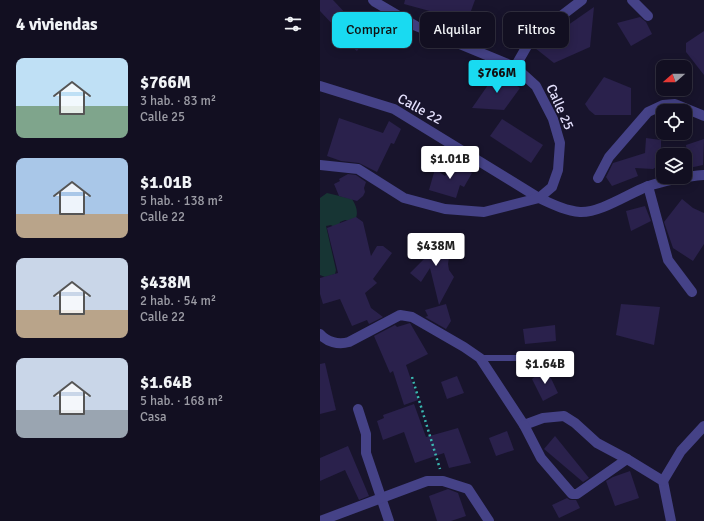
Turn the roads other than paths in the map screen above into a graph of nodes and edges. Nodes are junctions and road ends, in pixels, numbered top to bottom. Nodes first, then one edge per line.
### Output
1 (373, 0) edge
2 (582, 0) edge
3 (632, 0) edge
4 (648, 16) dead end
5 (515, 67) junction
6 (320, 86) edge
7 (704, 116) edge
8 (320, 165) edge
9 (704, 175) edge
10 (598, 178) dead end
11 (648, 186) junction
12 (539, 198) junction
13 (692, 292) dead end
14 (320, 334) edge
15 (480, 358) junction
16 (517, 358) dead end
17 (358, 409) dead end
18 (524, 425) junction
19 (704, 426) edge
20 (627, 459) junction
21 (663, 481) junction
22 (381, 498) junction
23 (320, 521) edge
24 (390, 521) edge
25 (489, 521) edge
26 (671, 521) edge

1 - 5 street, Calle 25
2 - 5 street
3 - 4 street
5 - 12 street, Calle 25
6 - 12 street, Calle 22
7 - 10 street
8 - 12 street
9 - 11 street, Calle 22
11 - 12 street, Calle 22
11 - 13 street
14 - 15 street
15 - 16 lane
15 - 18 street
17 - 22 street
18 - 20 street
18 - 20 street
19 - 21 street
20 - 21 street
21 - 26 street
22 - 23 street
22 - 24 street
22 - 25 street

